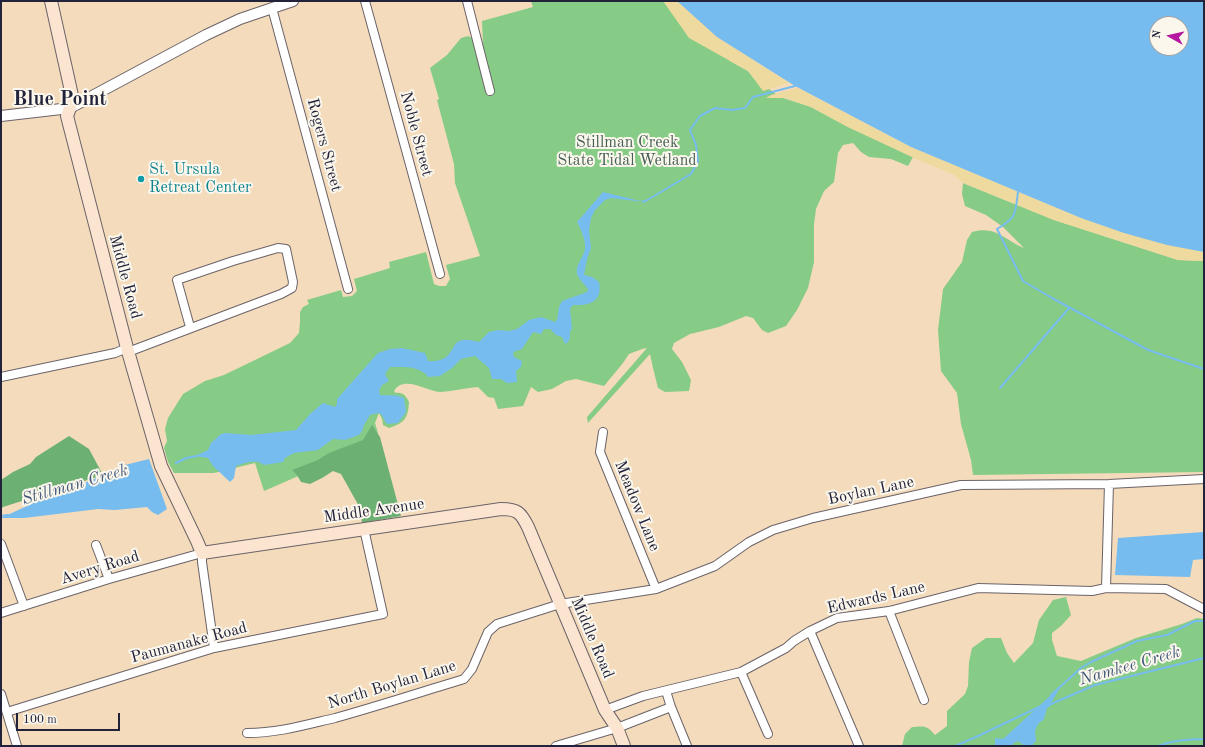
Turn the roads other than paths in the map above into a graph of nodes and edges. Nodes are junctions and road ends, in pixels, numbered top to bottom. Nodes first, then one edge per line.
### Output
1 (51, 1) edge
2 (293, 1) edge
3 (365, 1) edge
4 (467, 1) edge
5 (272, 8) junction
6 (490, 91) dead end
7 (70, 108) junction
8 (1, 116) edge
9 (440, 274) dead end
10 (348, 289) dead end
11 (190, 327) junction
12 (128, 350) junction
13 (1, 377) edge
14 (604, 432) dead end
15 (1204, 479) edge
16 (1109, 484) junction
17 (364, 529) junction
18 (534, 541) joint
19 (1, 544) edge
20 (96, 546) dead end
21 (202, 553) junction
22 (109, 579) junction
23 (1106, 588) junction
24 (656, 589) junction
25 (560, 604) junction
26 (24, 606) junction
27 (1204, 609) edge
28 (889, 611) junction
29 (4, 613) edge
30 (810, 631) junction
31 (214, 648) junction
32 (741, 672) junction
33 (666, 691) junction
34 (1, 694) edge
35 (924, 700) dead end
36 (671, 707) junction
37 (605, 710) junction
38 (6, 712) junction
39 (617, 728) junction
40 (247, 732) dead end
41 (768, 734) dead end
42 (17, 746) edge
43 (556, 746) edge
44 (624, 746) edge
45 (687, 746) edge
46 (859, 746) edge

1 - 7 main road, Middle Road
2 - 5 street
3 - 9 street, Noble Street
4 - 6 street
5 - 7 street
5 - 10 street, Rogers Street
7 - 8 street
7 - 12 main road, Middle Road
11 - 11 street
11 - 12 street
12 - 13 street
12 - 21 main road, Middle Road
14 - 24 street, Meadow Lane
15 - 16 street, Boylan Lane
16 - 23 street
16 - 24 street, Boylan Lane
17 - 18 main road, Middle Avenue
17 - 21 main road, Middle Avenue
17 - 31 street, Paumanake Road
18 - 25 main road, Middle Road
19 - 26 street
20 - 22 street
21 - 22 street, Avery Road
21 - 31 street
22 - 26 street, Avery Road
23 - 27 street, Edwards Lane
23 - 28 street, Edwards Lane
24 - 25 street, Boylan Lane
25 - 37 main road, Middle Road
25 - 40 street, North Boylan Lane
26 - 29 street, Avery Road
28 - 30 street, Edwards Lane
28 - 35 street
30 - 32 street, Edwards Lane
30 - 46 street
31 - 38 street, Paumanake Road
32 - 33 street, Edwards Lane
32 - 41 street
33 - 36 street
33 - 37 street, Edwards Lane
34 - 38 street
36 - 39 street
36 - 45 street
37 - 39 main road, Middle Road
38 - 42 street
39 - 43 street
39 - 44 main road, Middle Road

